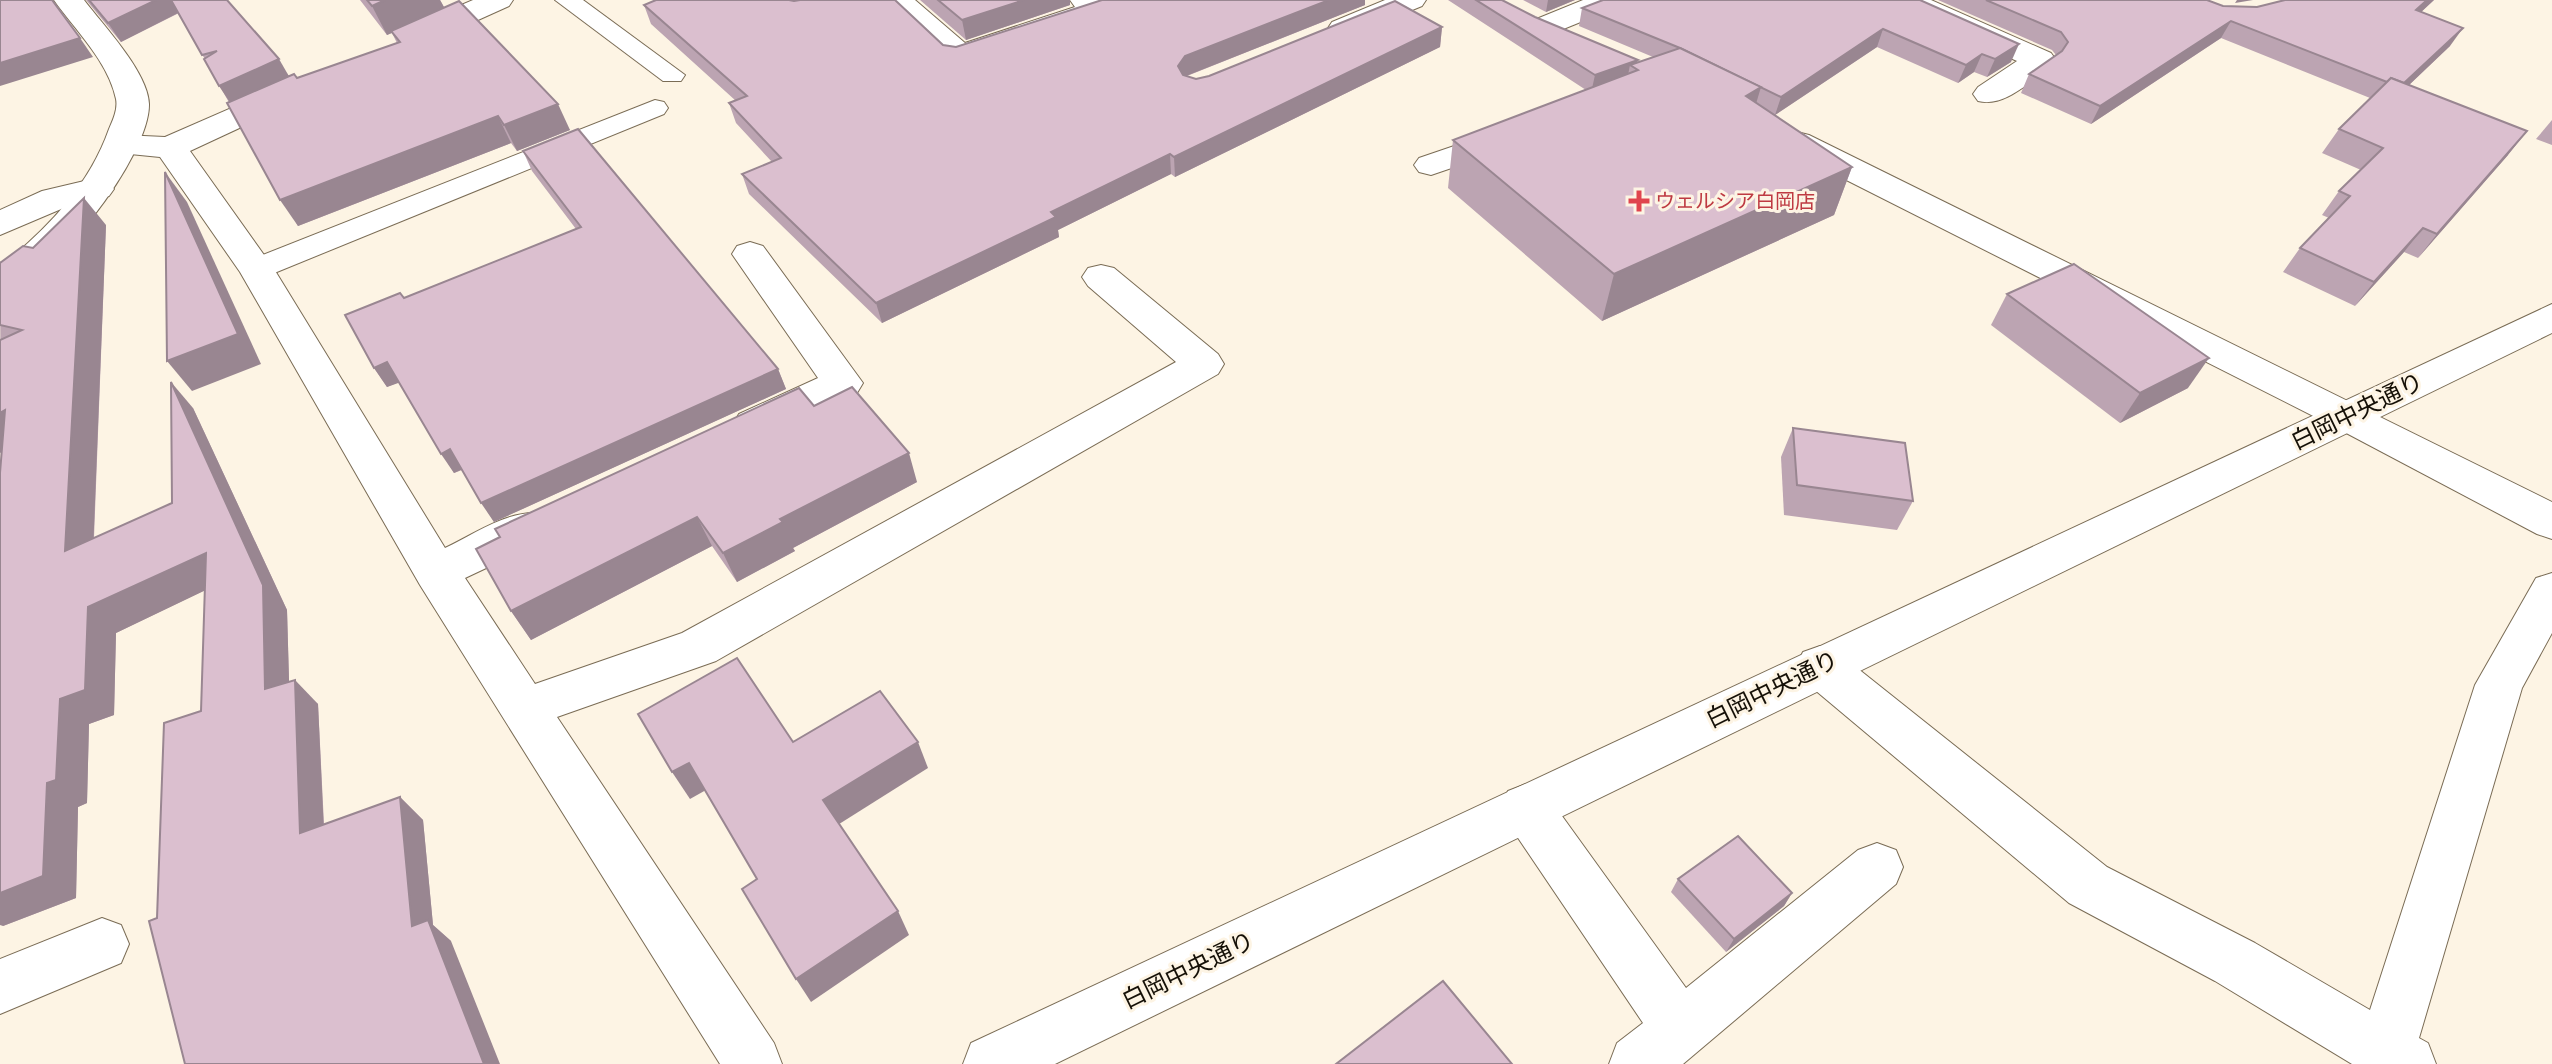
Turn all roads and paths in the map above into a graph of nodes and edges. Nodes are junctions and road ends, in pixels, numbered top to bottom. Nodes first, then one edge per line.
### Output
1 (69, 0) edge
2 (498, 0) edge
3 (567, 0) edge
4 (897, 0) edge
5 (1085, 0) edge
6 (1411, 0) edge
7 (1609, 0) edge
8 (1906, 0) edge
9 (1312, 40) edge
10 (1587, 44) edge
11 (383, 50) edge
12 (672, 75) dead end
13 (312, 82) edge
14 (1989, 94) dead end
15 (655, 108) dead end
16 (1536, 128) edge
17 (1770, 128) edge
18 (122, 145) junction
19 (170, 147) junction
20 (1431, 165) dead end
21 (97, 189) junction
22 (0, 224) edge
23 (750, 254) dead end
24 (256, 269) junction
25 (1101, 277) dead end
26 (0, 286) edge
27 (2552, 317) edge
28 (2347, 416) junction
29 (717, 441) edge
30 (563, 513) edge
31 (2552, 522) edge
32 (436, 572) junction
33 (2552, 591) edge
34 (1820, 666) junction
35 (524, 708) junction
36 (1526, 807) junction
37 (1877, 867) dead end
38 (102, 944) dead end
39 (0, 987) edge
40 (1681, 1029) junction
41 (2397, 1057) edge
42 (753, 1064) edge
43 (992, 1064) edge
44 (1638, 1064) edge

1 - 18 street
2 - 11 street
3 - 12 lane
4 - 5 street
6 - 9 street
7 - 10 street
8 - 14 street
13 - 19 street
15 - 24 lane
16 - 20 street
17 - 28 street
18 - 19 street
18 - 21 street
19 - 24 street
21 - 22 street
21 - 26 street
23 - 29 street
24 - 32 street
25 - 35 street
27 - 28 street, 白岡中央通り
28 - 31 street
28 - 34 street, 白岡中央通り
30 - 32 street
32 - 35 street
33 - 41 street
34 - 36 street, 白岡中央通り
34 - 41 street
35 - 42 street
36 - 40 street
36 - 43 street, 白岡中央通り
37 - 40 street
38 - 39 street
40 - 44 street

